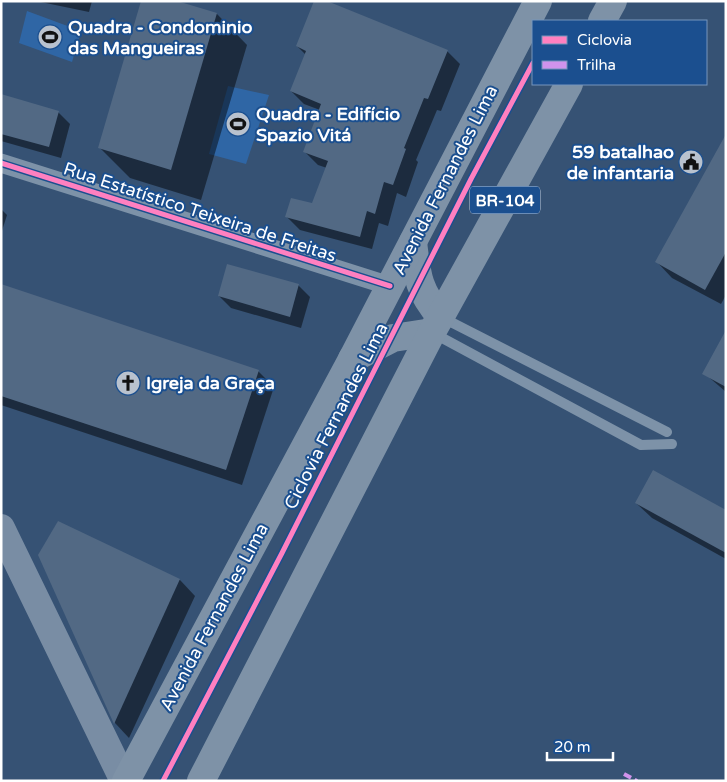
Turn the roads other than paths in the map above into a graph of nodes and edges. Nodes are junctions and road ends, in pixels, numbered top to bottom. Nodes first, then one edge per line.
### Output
1 (538, 1) edge
2 (613, 1) edge
3 (603, 20) edge
4 (568, 85) edge
5 (1, 163) edge
6 (413, 242) junction
7 (390, 286) junction
8 (436, 325) junction
9 (352, 359) junction
10 (667, 432) dead end
11 (672, 444) dead end
12 (3, 538) edge
13 (125, 781) edge
14 (201, 781) edge

1 - 6 highway, Avenida Fernandes Lima / BR-104
2 - 3 highway
4 - 8 highway, BR-104
5 - 7 street, Rua Estatístico Teixeira de Freitas
6 - 7 highway, Avenida Fernandes Lima / BR-104
6 - 8 highway
7 - 9 highway, Avenida Fernandes Lima / BR-104
8 - 9 highway
8 - 10 lane
8 - 11 lane
8 - 14 highway, BR-104
9 - 13 highway, Avenida Fernandes Lima / BR-104
12 - 13 street

